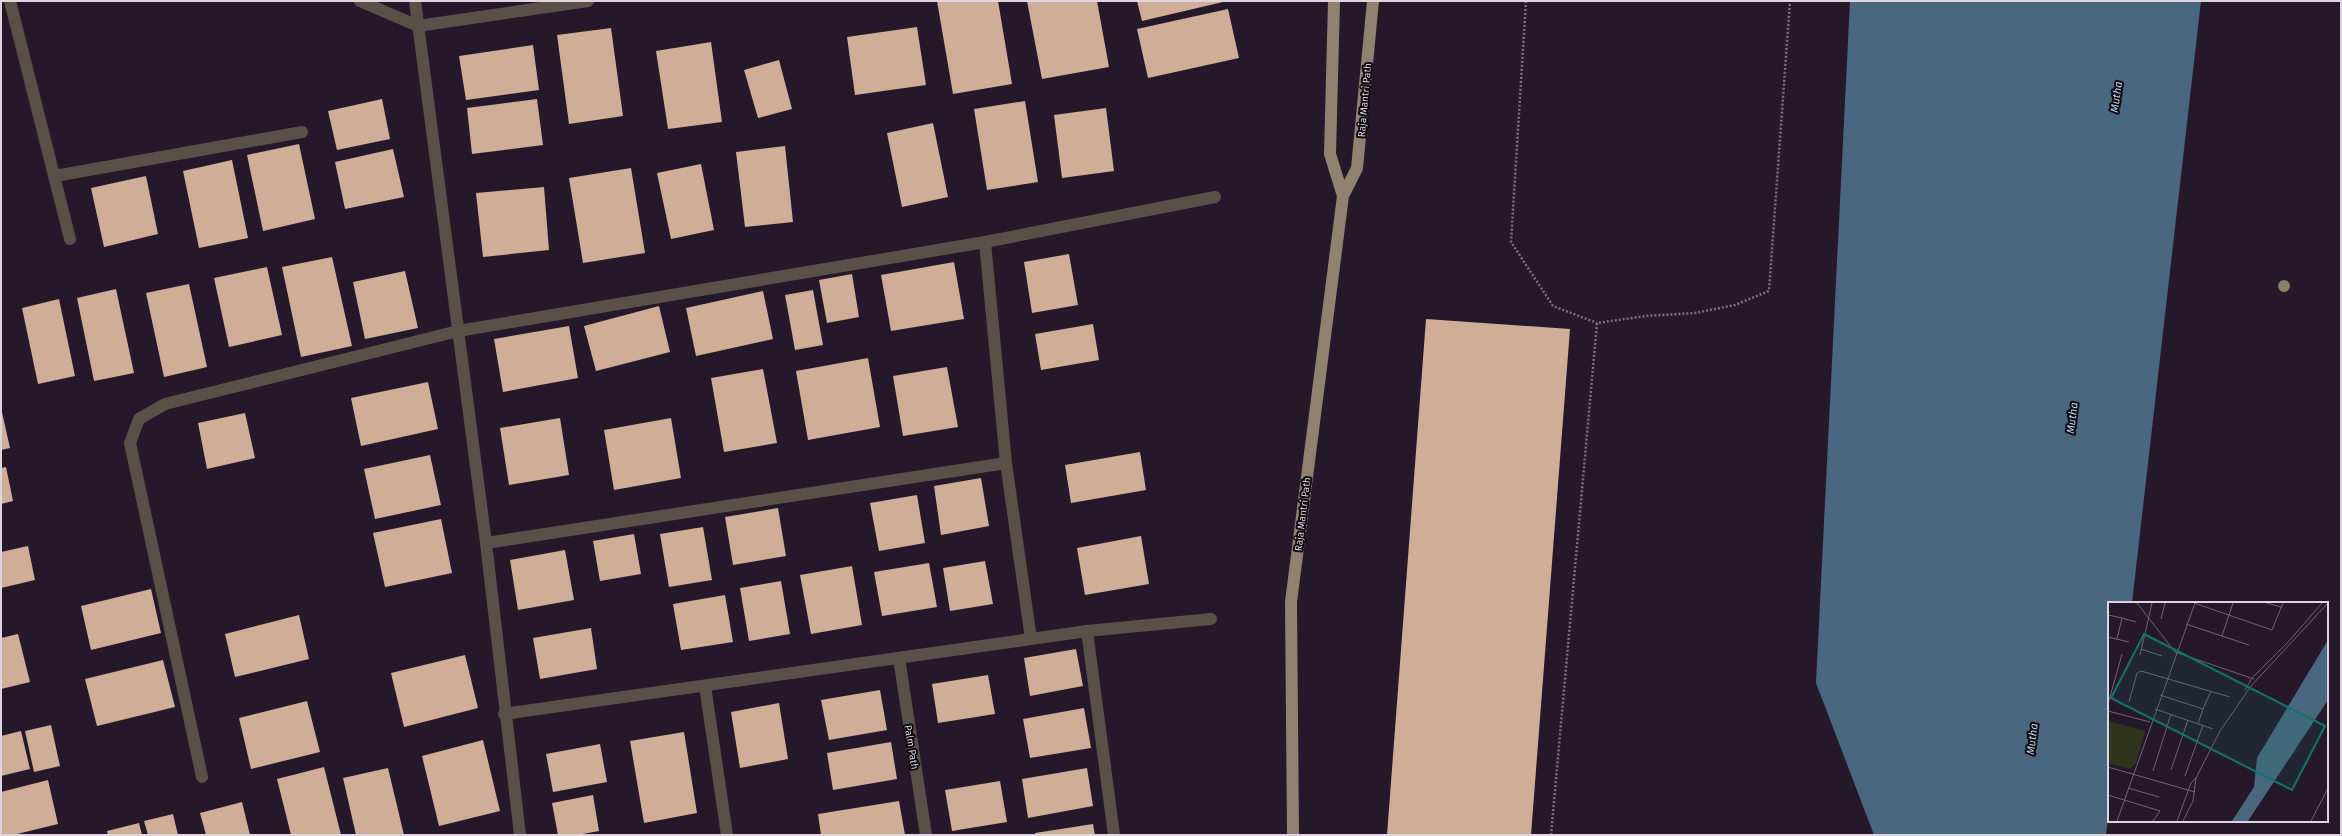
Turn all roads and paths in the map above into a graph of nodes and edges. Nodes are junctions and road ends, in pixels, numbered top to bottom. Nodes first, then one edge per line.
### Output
1 (10, 1) edge
2 (360, 1) edge
3 (415, 1) edge
4 (588, 1) edge
5 (1334, 1) edge
6 (1374, 1) edge
7 (1526, 1) edge
8 (1790, 1) edge
9 (418, 26) junction
10 (302, 132) dead end
11 (55, 176) junction
12 (1343, 196) junction
13 (1215, 197) dead end
14 (70, 239) dead end
15 (985, 242) junction
16 (1597, 323) junction
17 (458, 331) junction
18 (1006, 463) junction
19 (486, 543) junction
20 (1211, 619) dead end
21 (1086, 632) junction
22 (1031, 639) junction
23 (899, 658) junction
24 (705, 686) junction
25 (504, 714) junction
26 (202, 777) dead end
27 (520, 835) edge
28 (727, 835) edge
29 (926, 835) edge
30 (1114, 835) edge
31 (1292, 835) edge
32 (1551, 835) edge

1 - 11 street
2 - 9 street
3 - 9 street
4 - 9 street
5 - 12 main road, Raja Mantri Path
6 - 12 main road, Raja Mantri Path
7 - 16 path
8 - 16 path
9 - 17 street
10 - 11 street
11 - 14 street
12 - 31 main road, Raja Mantri Path
13 - 15 street
15 - 17 street
15 - 18 street
16 - 32 path
17 - 19 street
17 - 26 street
18 - 19 street
18 - 22 street
19 - 25 street
20 - 21 street
21 - 22 street
21 - 30 street
22 - 23 street
23 - 24 street
23 - 29 street, Palm Path
24 - 25 street
24 - 28 street
25 - 27 street

